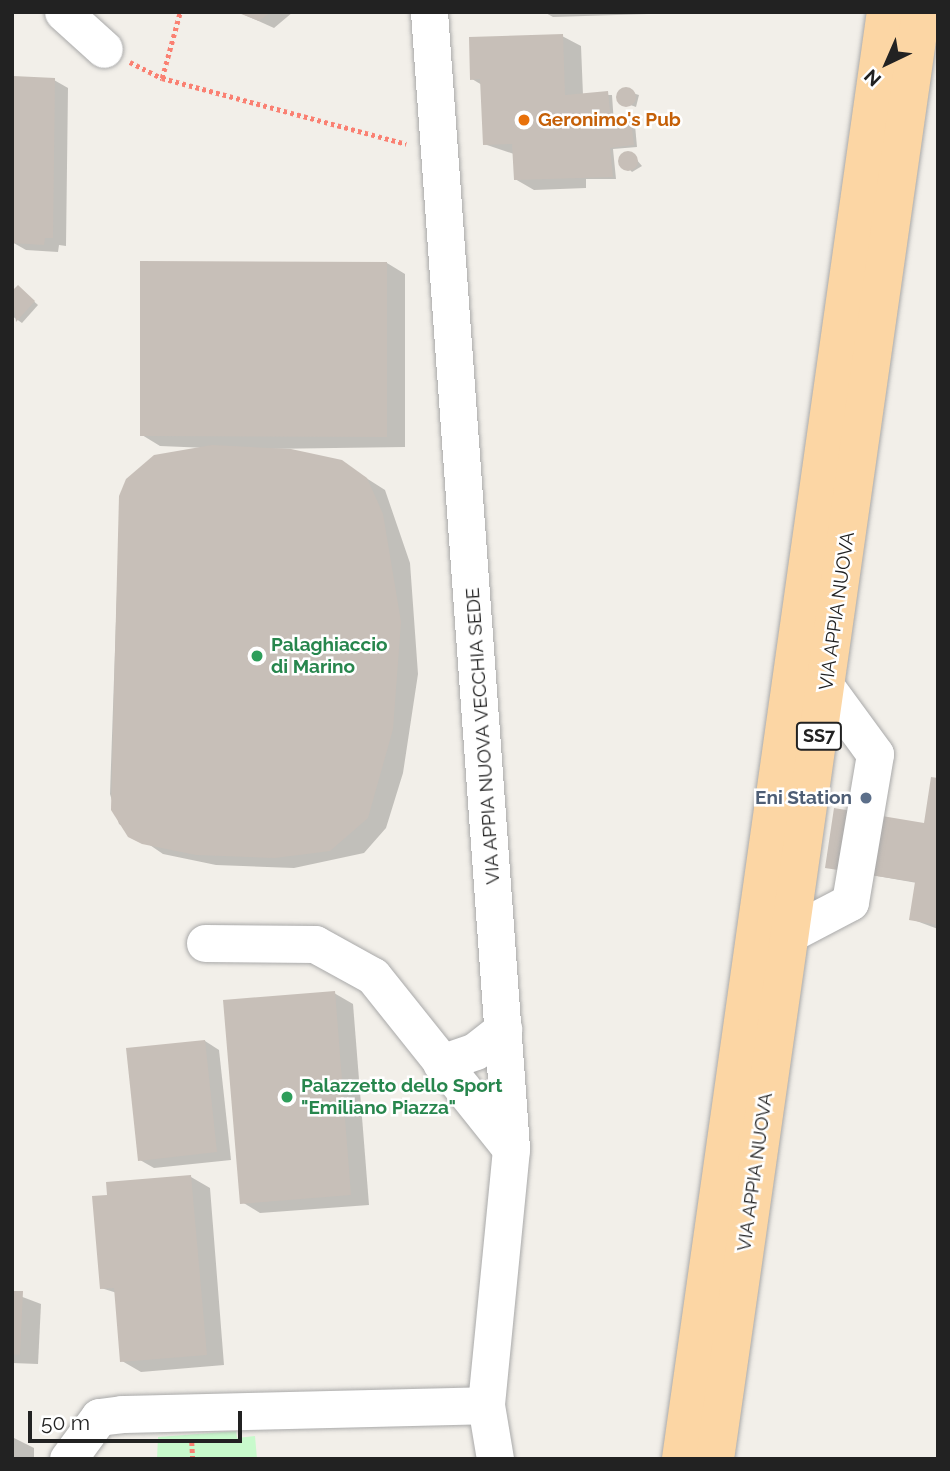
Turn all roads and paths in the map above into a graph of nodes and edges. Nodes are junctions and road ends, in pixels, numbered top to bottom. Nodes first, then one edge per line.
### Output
1 (63, 12) edge
2 (180, 12) edge
3 (429, 12) edge
4 (886, 12) edge
5 (921, 12) edge
6 (103, 49) joint
7 (162, 78) junction
8 (442, 150) junction
9 (826, 687) junction
10 (788, 935) junction
11 (205, 943) dead end
12 (503, 1029) junction
13 (440, 1063) junction
14 (511, 1149) junction
15 (486, 1405) junction
16 (68, 1459) edge
17 (495, 1459) edge
18 (681, 1459) edge
19 (715, 1459) edge

1 - 6 street
2 - 7 path
3 - 8 street, VIA APPIA NUOVA VECCHIA SEDE
4 - 18 main road, VIA APPIA NUOVA / SS7
5 - 9 main road, VIA APPIA NUOVA / SS7
6 - 7 path
7 - 8 path
8 - 12 street, VIA APPIA NUOVA VECCHIA SEDE
9 - 10 main road, VIA APPIA NUOVA / SS7
9 - 10 street
10 - 19 main road, VIA APPIA NUOVA / SS7
11 - 13 street
12 - 13 street
12 - 14 street, VIA APPIA NUOVA VECCHIA SEDE
13 - 14 street
14 - 15 street, VIA APPIA NUOVA VECCHIA SEDE
15 - 16 street
15 - 17 street, VIA APPIA NUOVA VECCHIA SEDE

